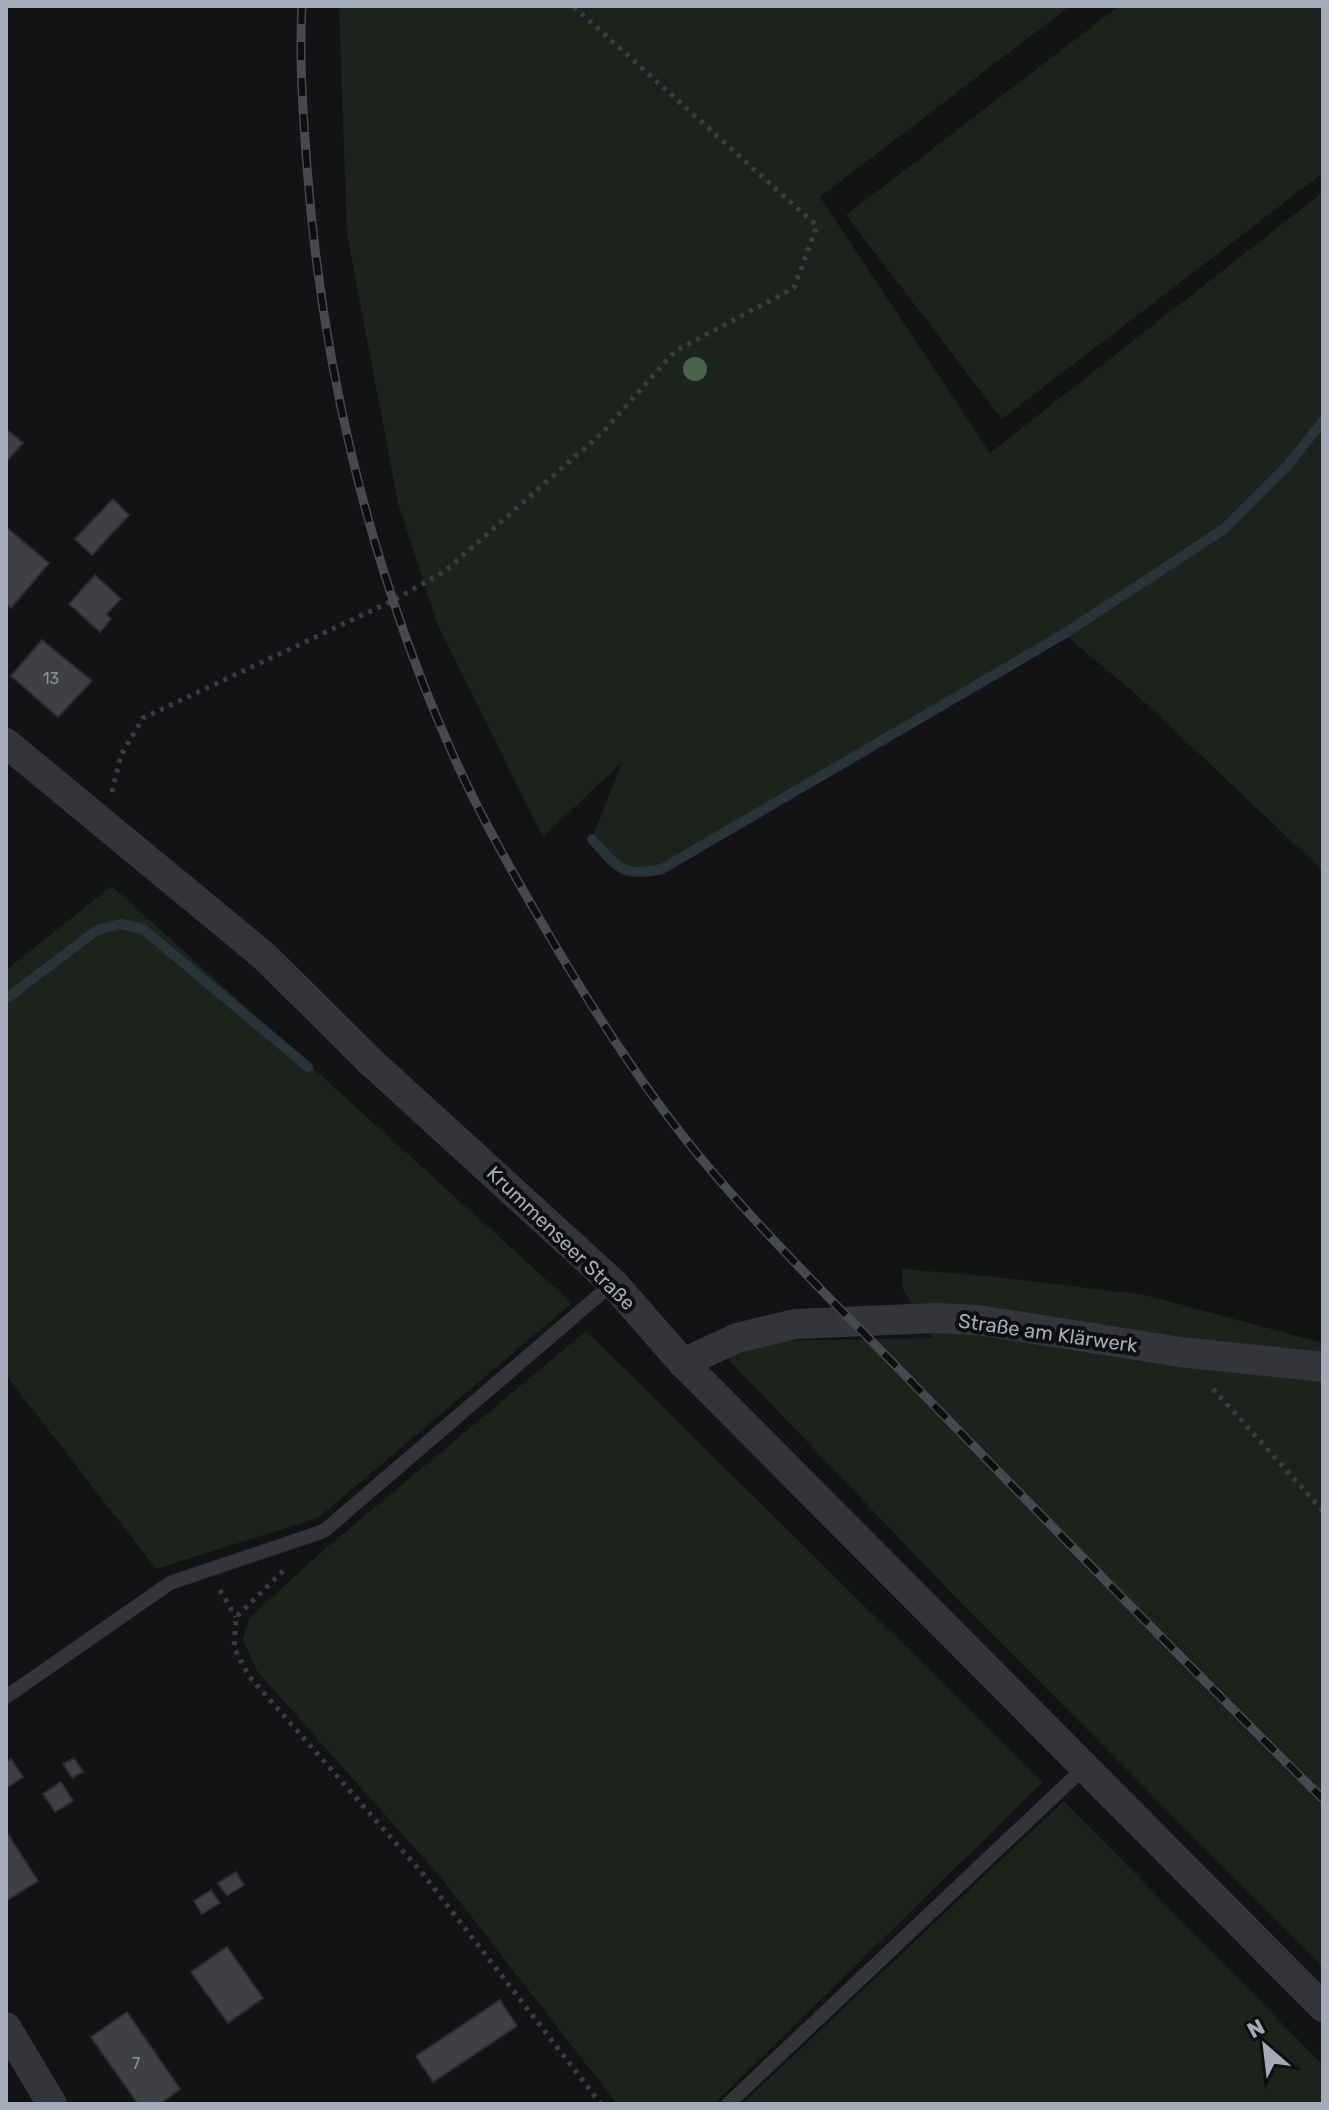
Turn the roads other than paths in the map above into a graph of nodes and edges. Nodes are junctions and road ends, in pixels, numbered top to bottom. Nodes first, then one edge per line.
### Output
1 (6, 743) edge
2 (613, 1283) junction
3 (683, 1363) junction
4 (1323, 1367) edge
5 (6, 1697) edge
6 (1085, 1767) junction
7 (1323, 2007) edge
8 (6, 2027) edge
9 (52, 2104) edge
10 (728, 2104) edge

1 - 2 street, Krummenseer Straße
2 - 3 street, Krummenseer Straße
2 - 5 lane
3 - 4 street, Straße am Klärwerk
3 - 6 street, Krummenseer Straße
6 - 7 street, Krummenseer Straße
6 - 10 lane
8 - 9 street

